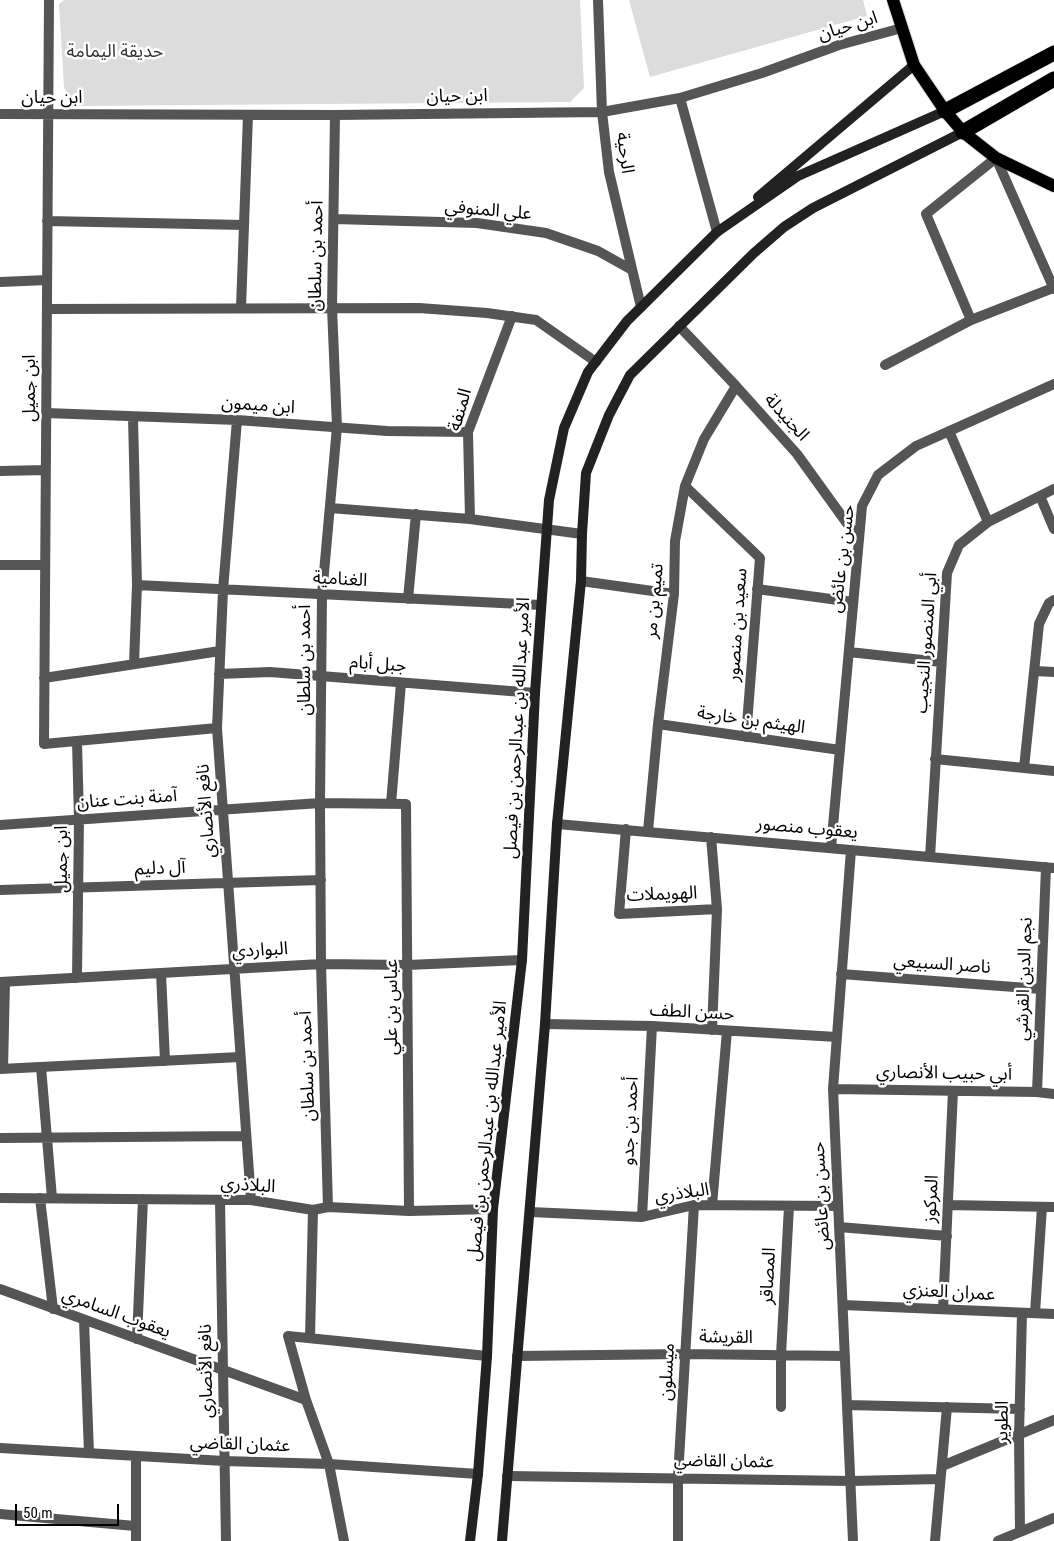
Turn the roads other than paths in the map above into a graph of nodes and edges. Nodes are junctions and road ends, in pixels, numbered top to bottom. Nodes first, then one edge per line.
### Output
1 (49, 0) edge
2 (598, 0) edge
3 (893, 0) edge
4 (902, 28) junction
5 (1054, 53) edge
6 (914, 65) junction
7 (1054, 79) edge
8 (680, 98) junction
9 (945, 111) junction
10 (602, 112) junction
11 (0, 114) edge
12 (48, 114) junction
13 (248, 114) junction
14 (335, 115) junction
15 (963, 132) junction
16 (996, 158) junction
17 (1054, 186) edge
18 (334, 219) junction
19 (47, 221) junction
20 (244, 225) junction
21 (717, 232) junction
22 (632, 270) junction
23 (47, 280) junction
24 (0, 282) edge
25 (1054, 288) edge
26 (641, 307) junction
27 (242, 308) junction
28 (332, 308) junction
29 (47, 309) junction
30 (512, 316) junction
31 (970, 320) junction
32 (679, 326) junction
33 (596, 362) junction
34 (884, 365) dead end
35 (1054, 384) edge
36 (736, 386) junction
37 (46, 413) junction
38 (133, 416) junction
39 (237, 420) junction
40 (336, 428) junction
41 (949, 431) junction
42 (468, 432) junction
43 (46, 470) junction
44 (0, 471) edge
45 (685, 486) junction
46 (1054, 489) edge
47 (1040, 496) junction
48 (330, 508) junction
49 (416, 514) junction
50 (470, 518) junction
51 (988, 522) junction
52 (547, 529) junction
53 (1054, 529) edge
54 (582, 534) junction
55 (859, 540) junction
56 (0, 565) edge
57 (45, 565) junction
58 (581, 581) junction
59 (137, 585) junction
60 (757, 589) junction
61 (223, 590) junction
62 (674, 594) junction
63 (322, 595) junction
64 (408, 599) junction
65 (1054, 600) edge
66 (854, 602) junction
67 (541, 605) junction
68 (220, 651) junction
69 (849, 652) junction
70 (941, 662) junction
71 (134, 664) junction
72 (1035, 671) junction
73 (1054, 672) edge
74 (219, 674) junction
75 (322, 677) junction
76 (44, 678) junction
77 (401, 683) junction
78 (534, 693) junction
79 (658, 724) junction
80 (217, 728) junction
81 (746, 737) junction
82 (76, 741) junction
83 (840, 750) junction
84 (935, 759) junction
85 (1024, 768) junction
86 (1054, 771) edge
87 (320, 803) junction
88 (391, 804) junction
89 (406, 804) joint
90 (223, 810) junction
91 (78, 820) junction
92 (557, 824) junction
93 (0, 825) edge
94 (626, 829) junction
95 (648, 831) junction
96 (711, 837) junction
97 (831, 848) junction
98 (851, 850) junction
99 (930, 857) junction
100 (1050, 868) edge
101 (321, 880) junction
102 (228, 883) junction
103 (78, 888) junction
104 (0, 890) edge
105 (717, 909) junction
106 (522, 960) junction
107 (322, 964) junction
108 (408, 965) junction
109 (234, 969) junction
110 (161, 973) junction
111 (841, 974) junction
112 (77, 978) junction
113 (2, 982) edge
114 (1041, 989) junction
115 (545, 1024) junction
116 (652, 1026) junction
117 (712, 1030) junction
118 (727, 1031) junction
119 (837, 1037) junction
120 (240, 1057) junction
121 (165, 1061) junction
122 (41, 1067) junction
123 (2, 1069) edge
124 (833, 1089) junction
125 (954, 1091) junction
126 (1037, 1092) junction
127 (1054, 1094) edge
128 (246, 1136) junction
129 (47, 1137) junction
130 (0, 1138) edge
131 (0, 1198) edge
132 (40, 1198) junction
133 (52, 1198) junction
134 (143, 1199) junction
135 (220, 1200) junction
136 (251, 1200) junction
137 (694, 1205) junction
138 (712, 1205) junction
139 (948, 1205) junction
140 (789, 1206) junction
141 (838, 1206) junction
142 (328, 1207) junction
143 (1042, 1207) junction
144 (1054, 1207) edge
145 (493, 1209) junction
146 (313, 1210) junction
147 (409, 1211) junction
148 (530, 1212) junction
149 (642, 1217) junction
150 (839, 1227) junction
151 (947, 1236) junction
152 (0, 1289) edge
153 (843, 1305) junction
154 (53, 1309) junction
155 (943, 1309) junction
156 (1022, 1313) junction
157 (1035, 1313) junction
158 (1054, 1314) edge
159 (84, 1320) junction
160 (310, 1338) junction
161 (137, 1339) junction
162 (685, 1354) junction
163 (782, 1355) junction
164 (487, 1356) junction
165 (517, 1356) junction
166 (845, 1356) junction
167 (224, 1370) junction
168 (306, 1400) junction
169 (847, 1405) junction
170 (781, 1407) dead end
171 (946, 1408) junction
172 (1020, 1409) junction
173 (1054, 1420) edge
174 (1019, 1435) junction
175 (0, 1448) edge
176 (89, 1453) junction
177 (136, 1456) junction
178 (224, 1461) junction
179 (328, 1464) junction
180 (942, 1466) junction
181 (478, 1474) junction
182 (507, 1476) junction
183 (678, 1478) junction
184 (940, 1479) junction
185 (851, 1481) junction
186 (0, 1514) edge
187 (1054, 1518) edge
188 (135, 1526) junction
189 (1020, 1532) junction
190 (136, 1541) edge
191 (226, 1541) edge
192 (344, 1541) edge
193 (470, 1541) edge
194 (502, 1541) edge
195 (678, 1541) edge
196 (854, 1541) edge
197 (935, 1541) edge
198 (998, 1541) edge

1 - 12 street, ابن جميل
2 - 10 street, الرحية
3 - 4 main road
4 - 6 main road
4 - 8 street, ابن حيان
5 - 9 highway
6 - 9 main road
6 - 21 main road
7 - 15 highway
8 - 10 street, ابن حيان
8 - 21 street
9 - 15 main road
9 - 21 main road, الأمير عبدالله بن عبدالرحمن بن فيصل
10 - 14 street, ابن حيان
10 - 22 street, الرحية
11 - 12 street, ابن حيان
12 - 13 street, ابن حيان
12 - 19 street, ابن جميل
13 - 14 street, ابن حيان
13 - 20 street
14 - 18 street, أحمد بن سلطان
15 - 16 main road
15 - 32 main road
16 - 17 main road
16 - 25 street
16 - 31 street
18 - 22 street, علي المنوفي
18 - 28 street, أحمد بن سلطان
19 - 20 street
19 - 23 street, ابن جميل
20 - 27 street
21 - 26 main road, الأمير عبدالله بن عبدالرحمن بن فيصل
22 - 26 street, الرحية
23 - 24 street
23 - 29 street, ابن جميل
25 - 31 street
26 - 33 main road, الأمير عبدالله بن عبدالرحمن بن فيصل
27 - 28 street
27 - 29 street
28 - 30 street
28 - 40 street, أحمد بن سلطان
29 - 37 street, ابن جميل
30 - 33 street
30 - 42 street, المنفة
31 - 34 street
32 - 36 street, الجنيدلة
32 - 54 main road
33 - 52 main road, الأمير عبدالله بن عبدالرحمن بن فيصل
35 - 41 street, حسن بن عائض
36 - 45 street, تميم بن مر
36 - 55 street, الجنيدلة
37 - 38 street, ابن ميمون
37 - 43 street, ابن جميل
38 - 39 street, ابن ميمون
38 - 59 street
39 - 40 street, ابن ميمون
39 - 61 street, نافع الأنصاري
40 - 42 street, ابن ميمون
40 - 48 street, أحمد بن سلطان
41 - 51 street
41 - 55 street, حسن بن عائض
42 - 50 street, المنفة
43 - 44 street
43 - 57 street, ابن جميل
45 - 60 street, سعيد بن منصور
45 - 62 street, تميم بن مر
46 - 47 street, أبي المنصور النجيب
47 - 51 street, أبي المنصور النجيب
47 - 53 street
48 - 49 street
48 - 63 street, أحمد بن سلطان
49 - 50 street
49 - 64 street
50 - 52 street
51 - 70 street, أبي المنصور النجيب
52 - 54 street
52 - 67 main road, الأمير عبدالله بن عبدالرحمن بن فيصل
54 - 58 main road
55 - 66 street, حسن بن عائض
56 - 57 street
57 - 76 street, ابن جميل
58 - 62 street
58 - 92 main road
59 - 61 street, الغنامية
59 - 71 street
60 - 66 street
60 - 81 street, سعيد بن منصور
61 - 63 street, الغنامية
61 - 68 street, نافع الأنصاري
62 - 79 street, تميم بن مر
63 - 64 street, الغنامية
63 - 75 street, أحمد بن سلطان
64 - 67 street, الغنامية
65 - 72 street
66 - 69 street, حسن بن عائض
67 - 78 main road, الأمير عبدالله بن عبدالرحمن بن فيصل
68 - 71 street
68 - 74 street, نافع الأنصاري
69 - 70 street
69 - 83 street, حسن بن عائض
70 - 84 street, أبي المنصور النجيب
71 - 76 street
72 - 73 street
72 - 85 street
74 - 75 street, جبل أبام
74 - 80 street, نافع الأنصاري
75 - 77 street, جبل أبام
75 - 87 street, أحمد بن سلطان
76 - 82 street, ابن جميل
77 - 78 street, جبل أبام
77 - 88 street
78 - 106 main road, الأمير عبدالله بن عبدالرحمن بن فيصل
79 - 81 street, الهيثم بن خارجة
79 - 95 street, تميم بن مر
80 - 82 street, ابن جميل
80 - 90 street, نافع الأنصاري
81 - 83 street, الهيثم بن خارجة
82 - 91 street, ابن جميل
83 - 97 street, حسن بن عائض
84 - 85 street
84 - 99 street, أبي المنصور النجيب
85 - 86 street
87 - 88 street, آمنة بنت عنان
87 - 90 street, آمنة بنت عنان
87 - 101 street, أحمد بن سلطان
88 - 89 street, آمنة بنت عنان
89 - 108 street, عباس بن علي
90 - 91 street, آمنة بنت عنان
90 - 102 street, نافع الأنصاري
91 - 93 street, آمنة بنت عنان
91 - 103 street, ابن جميل
92 - 94 street, يعقوب منصور
92 - 115 main road
94 - 95 street, يعقوب منصور
94 - 105 street, الهويملات
95 - 96 street, يعقوب منصور
96 - 97 street, يعقوب منصور
96 - 105 street, الهويملات
97 - 98 street, يعقوب منصور
98 - 99 street, يعقوب منصور
98 - 111 street, حسن بن عائض
99 - 100 street, يعقوب منصور
100 - 114 street, نجم الدين القرشي
101 - 102 street, آل دليم
101 - 107 street, أحمد بن سلطان
102 - 103 street, آل دليم
102 - 109 street, نافع الأنصاري
103 - 104 street, آل دليم
103 - 112 street, ابن جميل
105 - 117 street
106 - 108 street, البواردي
106 - 145 main road, الأمير عبدالله بن عبدالرحمن بن فيصل
107 - 108 street, البواردي
107 - 109 street, البواردي
107 - 142 street, أحمد بن سلطان
108 - 147 street, عباس بن علي
109 - 110 street, البواردي
109 - 120 street, نافع الأنصاري
110 - 112 street, البواردي
110 - 121 street
111 - 114 street, ناصر السبيعي
111 - 119 street, حسن بن عائض
112 - 113 street, البواردي
113 - 123 street
114 - 126 street, نجم الدين القرشي
115 - 116 street, حسن الطف
115 - 148 main road
116 - 117 street, حسن الطف
116 - 149 street, أحمد بن جدو
117 - 118 street, حسن الطف
118 - 119 street, حسن الطف
118 - 138 street
119 - 124 street, حسن بن عائض
120 - 121 street
120 - 128 street, نافع الأنصاري
121 - 122 street
122 - 123 street
122 - 129 street
124 - 125 street, أبي حبيب الأنصاري
124 - 141 street, حسن بن عائض
125 - 126 street, أبي حبيب الأنصاري
125 - 139 street, المركوز
126 - 127 street, أبي حبيب الأنصاري
128 - 129 street
128 - 136 street, نافع الأنصاري
129 - 130 street
129 - 133 street
131 - 132 street, البلاذري
132 - 133 street, البلاذري
132 - 154 street
133 - 134 street, البلاذري
134 - 135 street, البلاذري
134 - 161 street
135 - 136 street, البلاذري
135 - 167 street, نافع الأنصاري
136 - 146 street, البلاذري
137 - 138 street, البلاذري
137 - 149 street, البلاذري
137 - 162 street, ميسلون
138 - 140 street, البلاذري
139 - 143 street
139 - 151 street, المركوز
140 - 141 street, البلاذري
140 - 163 street, المصاقر
141 - 150 street, حسن بن عائض
142 - 146 street, البلاذري
142 - 147 street, البلاذري
143 - 144 street
143 - 157 street
145 - 147 street, البلاذري
145 - 164 main road, الأمير عبدالله بن عبدالرحمن بن فيصل
146 - 160 street
148 - 149 street, البلاذري
148 - 165 main road
150 - 151 street
150 - 153 street, حسن بن عائض
151 - 155 street, المركوز
152 - 154 street, يعقوب السامري
153 - 155 street, عمران العنزي
153 - 166 street, حسن بن عائض
154 - 159 street, يعقوب السامري
155 - 156 street, عمران العنزي
156 - 157 street, عمران العنزي
156 - 172 street, الطوير
157 - 158 street, عمران العنزي
159 - 161 street, يعقوب السامري
159 - 176 street
160 - 164 street
160 - 168 street
161 - 167 street, يعقوب السامري
162 - 163 street, القريشة
162 - 165 street, القريشة
162 - 183 street, ميسلون
163 - 166 street, القريشة
163 - 170 street, المصاقر
164 - 181 main road, الأمير عبدالله بن عبدالرحمن بن فيصل
165 - 182 main road
166 - 169 street, حسن بن عائض
167 - 168 street, يعقوب السامري
167 - 178 street, نافع الأنصاري
168 - 179 street
169 - 171 street
169 - 185 street, حسن بن عائض
171 - 172 street
171 - 180 street
172 - 174 street, الطوير
173 - 174 street
174 - 180 street
174 - 189 street, الطوير
175 - 176 street, عثمان القاضي
176 - 177 street, عثمان القاضي
177 - 178 street, عثمان القاضي
177 - 188 street
178 - 179 street, عثمان القاضي
178 - 191 street, نافع الأنصاري
179 - 181 street, عثمان القاضي
179 - 192 street
180 - 184 street
181 - 193 main road, الأمير عبدالله بن عبدالرحمن بن فيصل
182 - 183 street, عثمان القاضي
182 - 194 main road
183 - 185 street, عثمان القاضي
183 - 195 street, ميسلون
184 - 185 street, عثمان القاضي
184 - 197 street
185 - 196 street, حسن بن عائض
186 - 188 street
187 - 189 street
188 - 190 street
189 - 198 street

